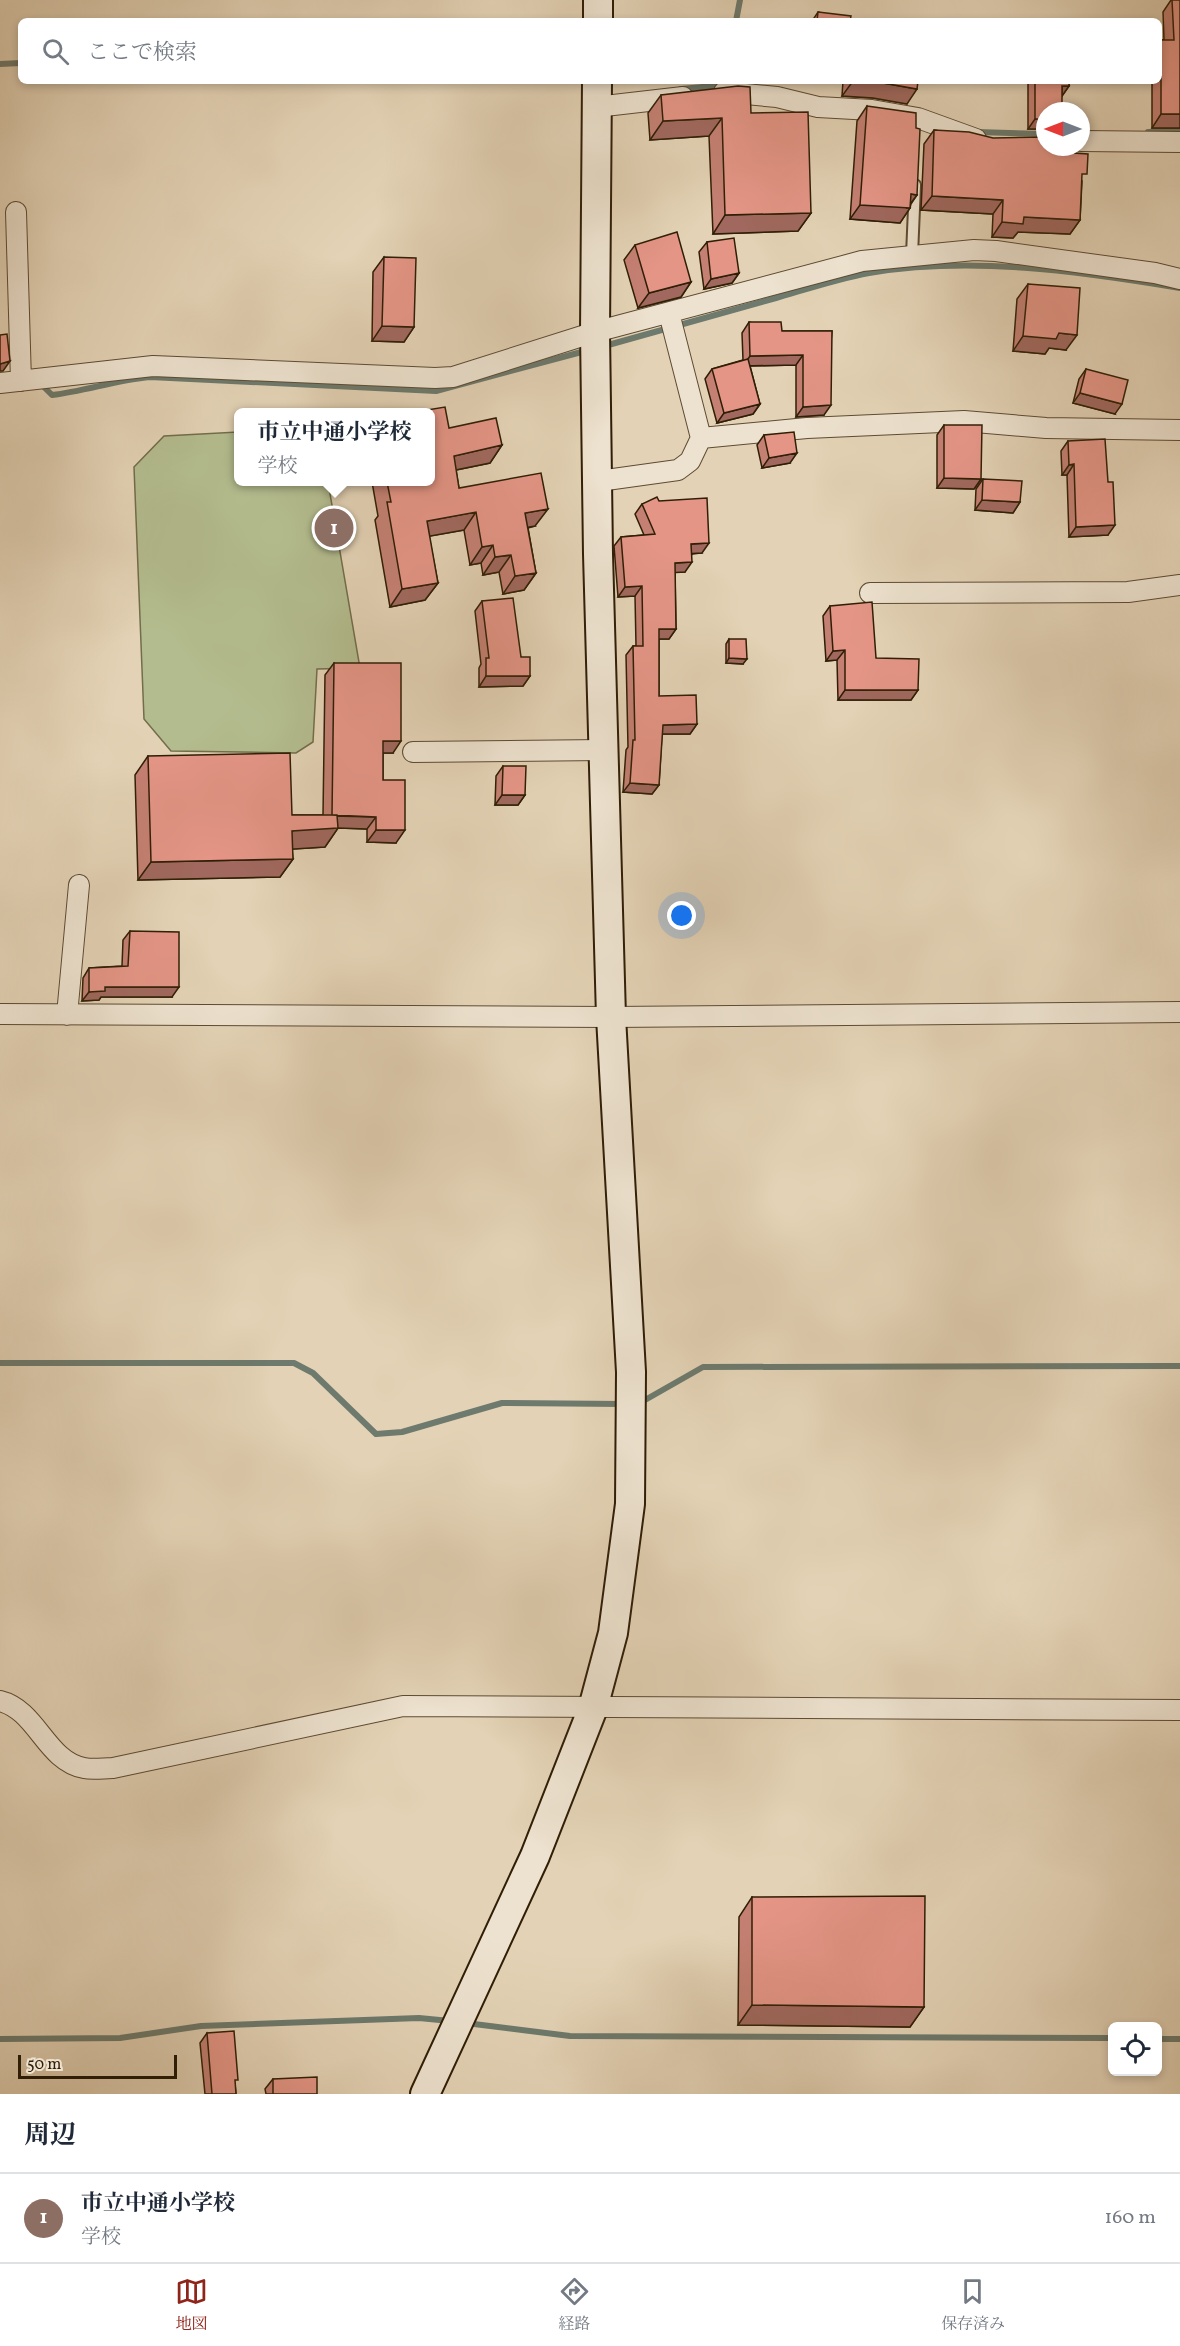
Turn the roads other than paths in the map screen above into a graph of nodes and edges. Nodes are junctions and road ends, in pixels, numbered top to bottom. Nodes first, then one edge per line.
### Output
1 (598, 0) edge
2 (598, 18) edge
3 (596, 95) edge
4 (994, 140) edge
5 (1090, 141) edge
6 (1180, 142) edge
7 (916, 175) edge
8 (16, 212) dead end
9 (912, 255) junction
10 (1180, 279) edge
11 (669, 313) junction
12 (595, 332) junction
13 (21, 381) junction
14 (0, 383) edge
15 (1180, 430) edge
16 (700, 438) junction
17 (599, 481) junction
18 (1180, 585) edge
19 (870, 593) dead end
20 (603, 750) junction
21 (413, 752) dead end
22 (79, 885) dead end
23 (1180, 1012) edge
24 (0, 1014) edge
25 (68, 1015) junction
26 (611, 1017) junction
27 (0, 1701) edge
28 (593, 1708) junction
29 (1180, 1710) edge
30 (425, 2094) edge

1 - 2 street
3 - 4 street
3 - 12 street
5 - 6 street
7 - 9 lane
8 - 13 street
9 - 10 street
9 - 11 street
11 - 12 street
11 - 16 street
12 - 13 street
12 - 17 street
13 - 14 street
15 - 16 street
16 - 17 street
17 - 20 street
18 - 19 street
20 - 21 street
20 - 26 street
22 - 25 street
23 - 26 street
24 - 25 street
25 - 26 street
26 - 28 street
27 - 28 street
28 - 29 street
28 - 30 street

